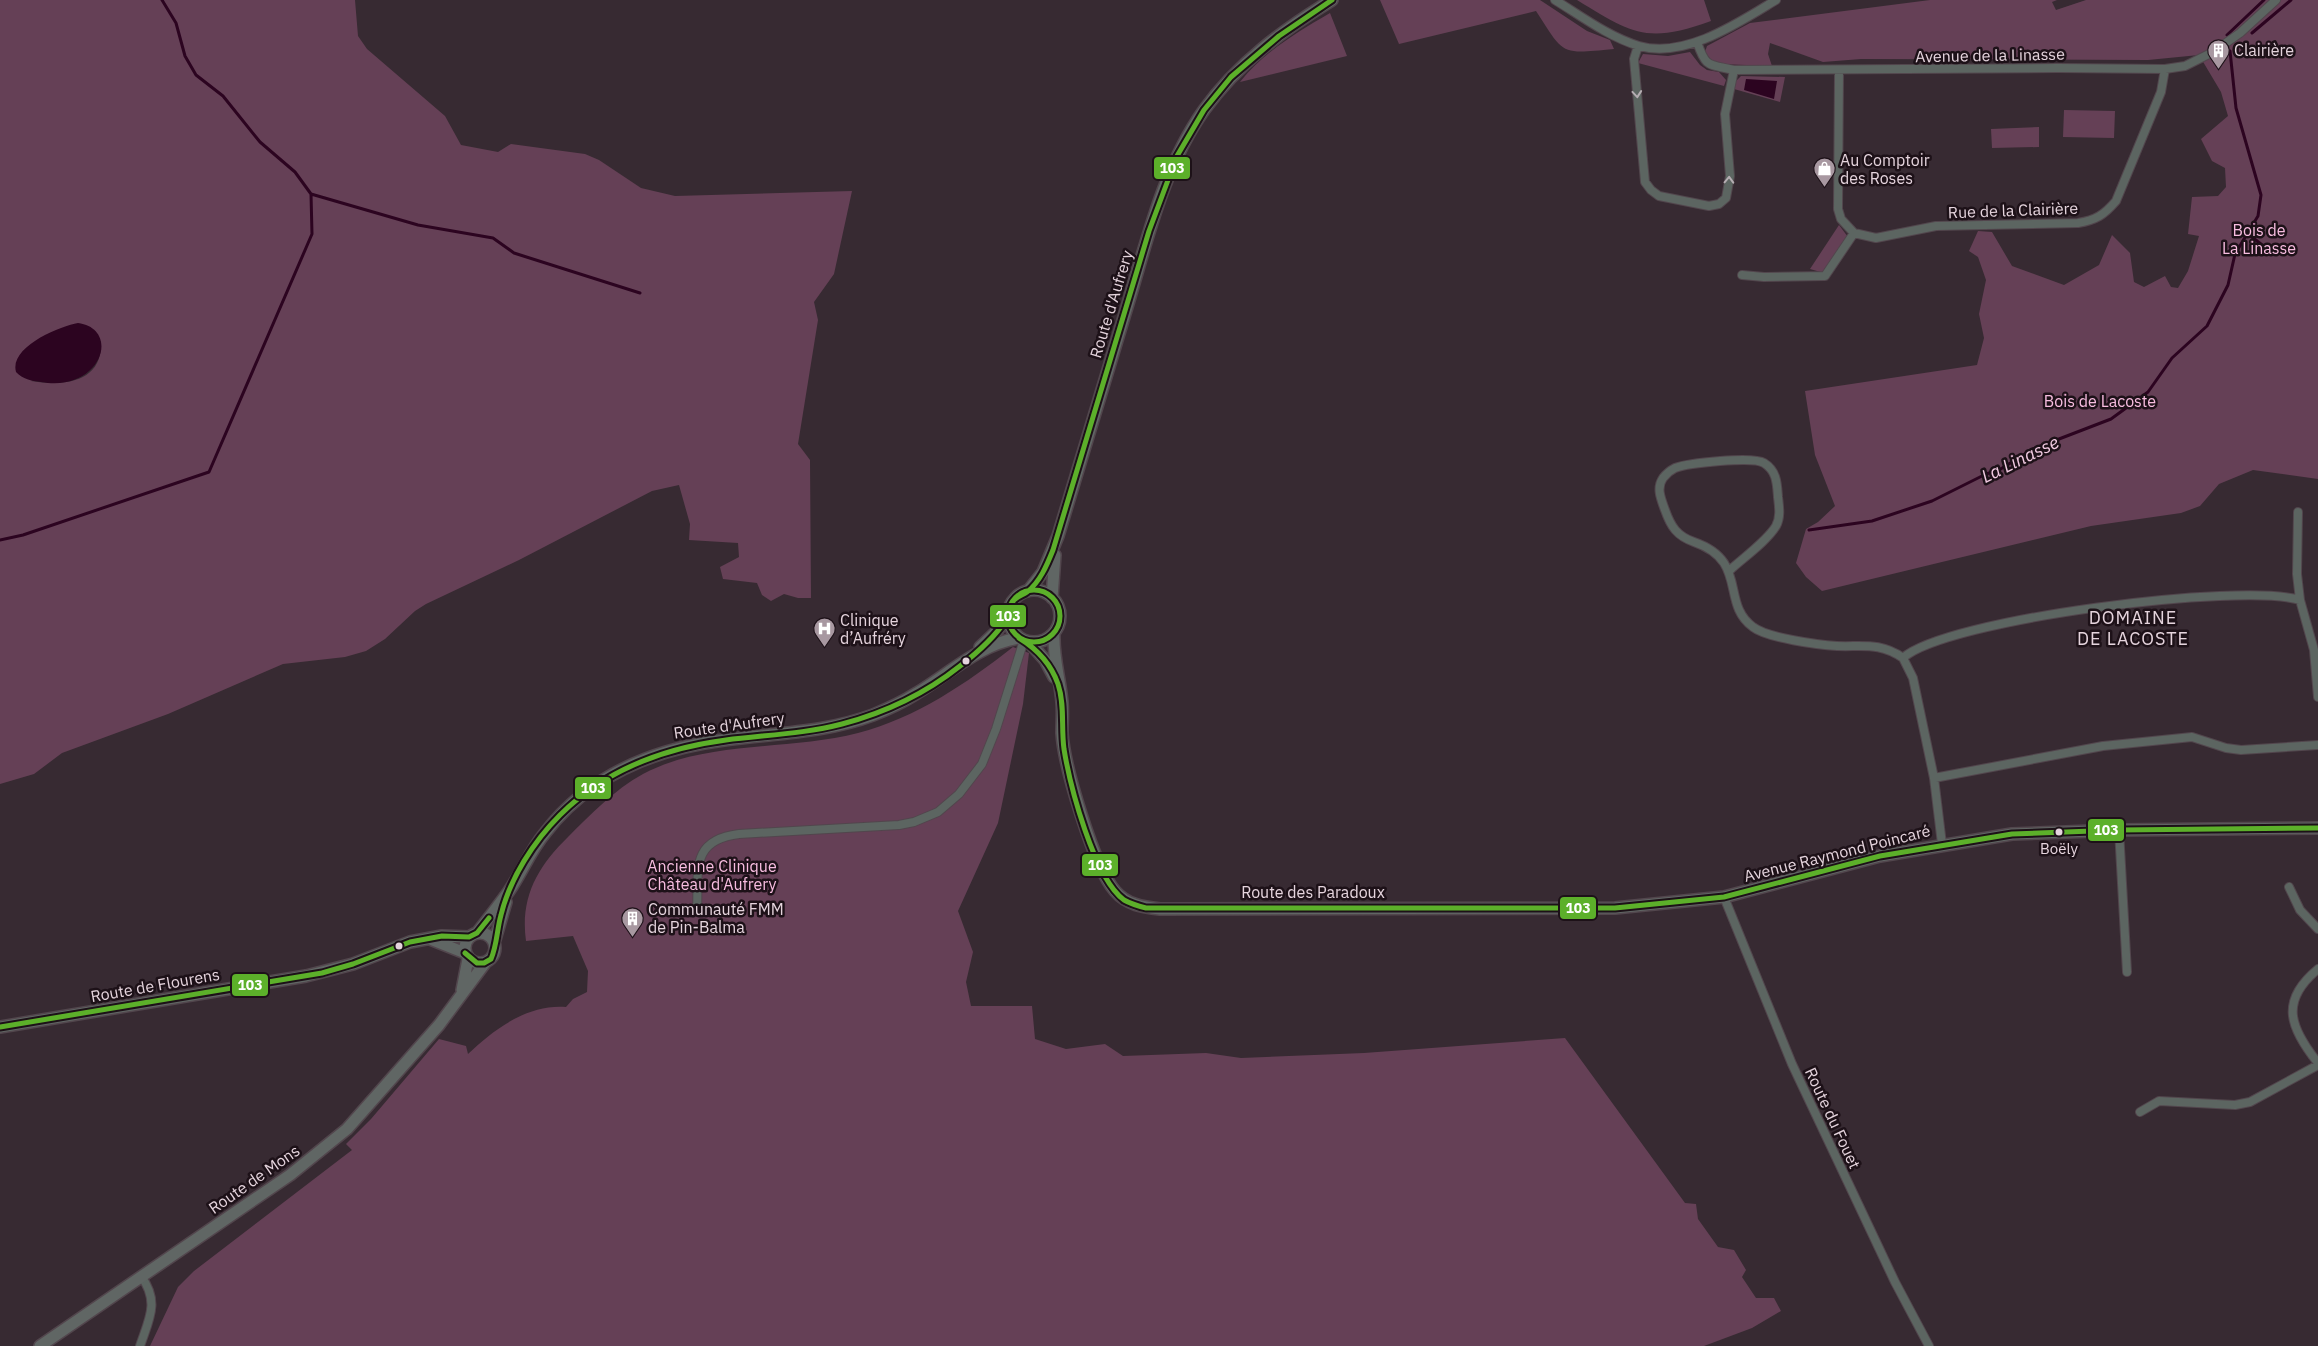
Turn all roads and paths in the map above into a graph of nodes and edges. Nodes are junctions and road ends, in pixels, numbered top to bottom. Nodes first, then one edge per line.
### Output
1 (1332, 0) edge
2 (1555, 0) edge
3 (1776, 0) edge
4 (2276, 0) edge
5 (1697, 42) junction
6 (1638, 46) junction
7 (2165, 69) junction
8 (1734, 70) junction
9 (1838, 70) junction
10 (1854, 233) junction
11 (1742, 275) dead end
12 (2298, 512) dead end
13 (1058, 536) junction
14 (1730, 570) junction
15 (1028, 591) junction
16 (1052, 598) junction
17 (2300, 600) junction
18 (1009, 615) junction
19 (1054, 634) junction
20 (1024, 640) junction
21 (1903, 658) junction
22 (966, 660) junction
23 (1061, 693) junction
24 (2318, 696) edge
25 (2318, 746) edge
26 (1934, 778) junction
27 (2318, 828) edge
28 (2119, 830) junction
29 (1942, 844) junction
30 (2288, 887) dead end
31 (509, 891) junction
32 (1724, 897) junction
33 (697, 912) dead end
34 (2318, 929) edge
35 (473, 935) junction
36 (430, 939) junction
37 (494, 943) junction
38 (466, 956) junction
39 (485, 963) junction
40 (2318, 969) edge
41 (2127, 972) dead end
42 (456, 1003) junction
43 (0, 1027) edge
44 (2318, 1064) edge
45 (2140, 1112) dead end
46 (141, 1276) junction
47 (40, 1346) edge
48 (140, 1346) edge
49 (1929, 1346) edge

1 - 13 main road, Route d'Aufrery
2 - 6 street
3 - 5 street
4 - 7 street, Avenue de la Linasse
5 - 6 street
5 - 8 street, Avenue de la Linasse
6 -> 8 street
7 - 9 street, Avenue de la Linasse
7 - 10 street, Rue de la Clairière
8 - 9 street, Avenue de la Linasse
9 - 10 street
10 - 11 street
12 - 17 street
13 - 15 main road, Route d'Aufrery
13 - 16 main road, Route d'Aufrery
14 - 14 street
14 - 21 street
15 - 16 main road
15 - 18 main road
16 - 19 main road
17 - 21 street
17 - 24 street
18 - 20 main road
18 - 22 main road, Route d'Aufrery
19 - 20 main road
19 - 23 main road
20 - 22 main road, Route d'Aufrery
20 - 23 main road
20 - 33 street
21 - 26 street
22 - 31 main road, Route d'Aufrery
23 - 32 main road, Route des Paradoux
25 - 26 street
26 - 29 street
27 - 28 main road, Avenue Raymond Poincaré
28 - 29 main road, Avenue Raymond Poincaré
28 - 41 street
29 - 32 main road, Avenue Raymond Poincaré
30 - 34 street
31 - 35 main road, Route d'Aufrery
31 - 37 main road, Route d'Aufrery
32 - 49 street, Route du Fouet
35 - 36 main road, Route de Flourens
35 - 37 main road
35 - 38 main road
36 - 38 main road
36 - 43 main road, Route de Flourens
37 - 39 main road
38 - 39 main road
38 - 42 main road, Route de Mons
39 - 42 main road, Route de Mons
40 - 44 street
42 - 46 main road, Route de Mons
44 - 45 street
46 - 47 main road, Route de Mons
46 - 48 street

